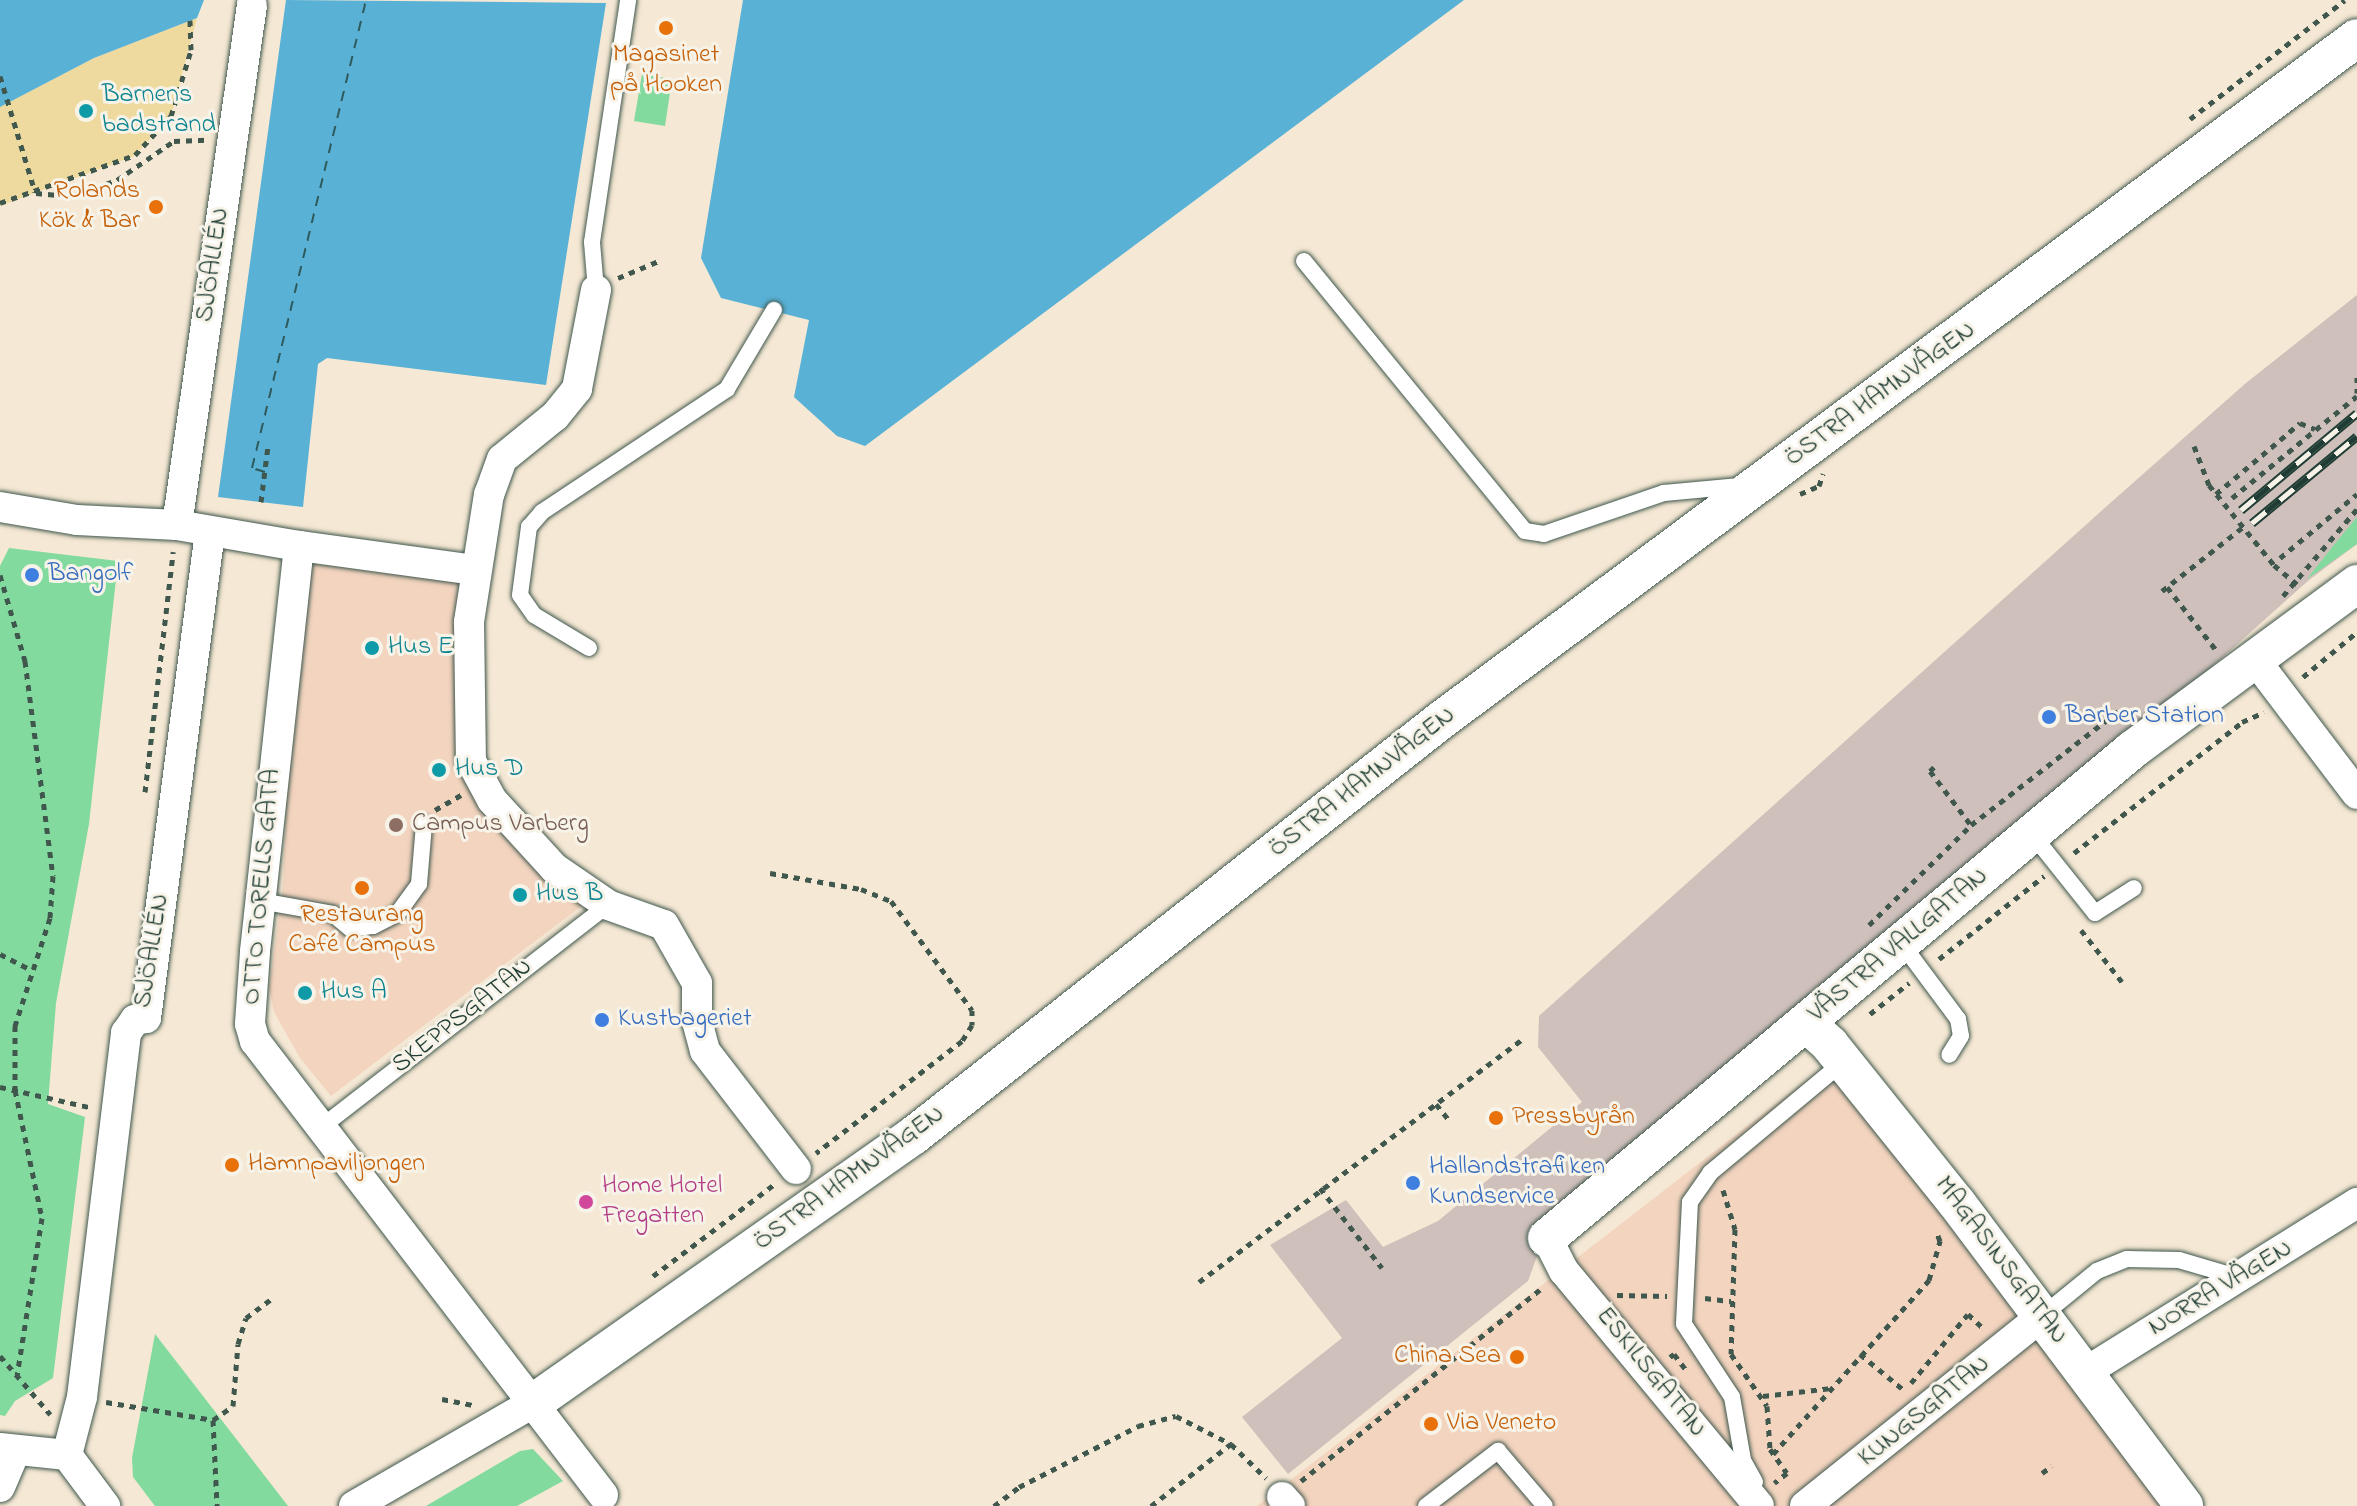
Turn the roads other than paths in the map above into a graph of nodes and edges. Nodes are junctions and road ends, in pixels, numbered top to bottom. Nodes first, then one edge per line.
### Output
1 (628, 0) edge
2 (252, 5) dead end
3 (2357, 38) edge
4 (1304, 261) dead end
5 (596, 290) joint
6 (774, 310) dead end
7 (1757, 485) junction
8 (0, 507) edge
9 (177, 525) junction
10 (210, 533) junction
11 (299, 546) junction
12 (475, 570) junction
13 (2357, 584) edge
14 (589, 648) dead end
15 (2236, 655) junction
16 (2357, 794) edge
17 (424, 824) road end
18 (2032, 834) junction
19 (2134, 888) dead end
20 (260, 901) junction
21 (608, 905) junction
22 (1912, 958) junction
23 (1827, 1044) junction
24 (1949, 1055) dead end
25 (319, 1129) junction
26 (796, 1169) joint
27 (821, 1201) junction
28 (2357, 1203) edge
29 (1547, 1238) joint
30 (2239, 1277) junction
31 (2043, 1315) junction
32 (2084, 1373) junction
33 (523, 1390) junction
34 (8, 1450) edge
35 (67, 1455) junction
36 (0, 1487) edge
37 (1767, 1494) edge
38 (607, 1500) edge
39 (105, 1506) edge
40 (354, 1506) edge
41 (1426, 1506) edge
42 (1545, 1506) edge
43 (1772, 1506) edge
44 (1805, 1506) edge
45 (2184, 1506) edge

1 - 5 lane
2 - 9 street, SJÖALLÉN
3 - 7 street, ÖSTRA HAMNVÄGEN
4 - 7 lane
5 - 12 street
6 - 14 lane
7 - 27 street, ÖSTRA HAMNVÄGEN
8 - 9 street
9 - 10 street
10 - 11 street
10 - 35 street, SJÖALLÉN
11 - 12 street
11 - 20 street, OTTO TORELLS GATA
12 - 21 street
13 - 15 street, VÄSTRA VALLGATAN
15 - 16 street
15 - 18 street, VÄSTRA VALLGATAN
17 - 20 lane
18 - 19 lane
18 - 22 street, VÄSTRA VALLGATAN
20 - 25 street, OTTO TORELLS GATA
21 - 25 lane, SKEPPSGATAN
21 - 26 street
22 - 23 street, VÄSTRA VALLGATAN
22 - 24 lane
23 - 29 street, VÄSTRA VALLGATAN
23 - 31 street, MAGASINSGATAN
23 - 43 lane
25 - 33 street, OTTO TORELLS GATA
26 - 27 lane
27 - 33 street, ÖSTRA HAMNVÄGEN
28 - 30 street, NORRA VÄGEN
29 - 37 street, ESKILSGATAN
30 - 31 lane
30 - 32 street, NORRA VÄGEN
31 - 32 street, MAGASINSGATAN
31 - 44 street, KUNGSGATAN
32 - 45 street, MAGASINSGATAN
33 - 38 street, OTTO TORELLS GATA
33 - 40 street, ÖSTRA HAMNVÄGEN
34 - 35 street
34 - 36 street
35 - 39 street
41 - 42 lane

